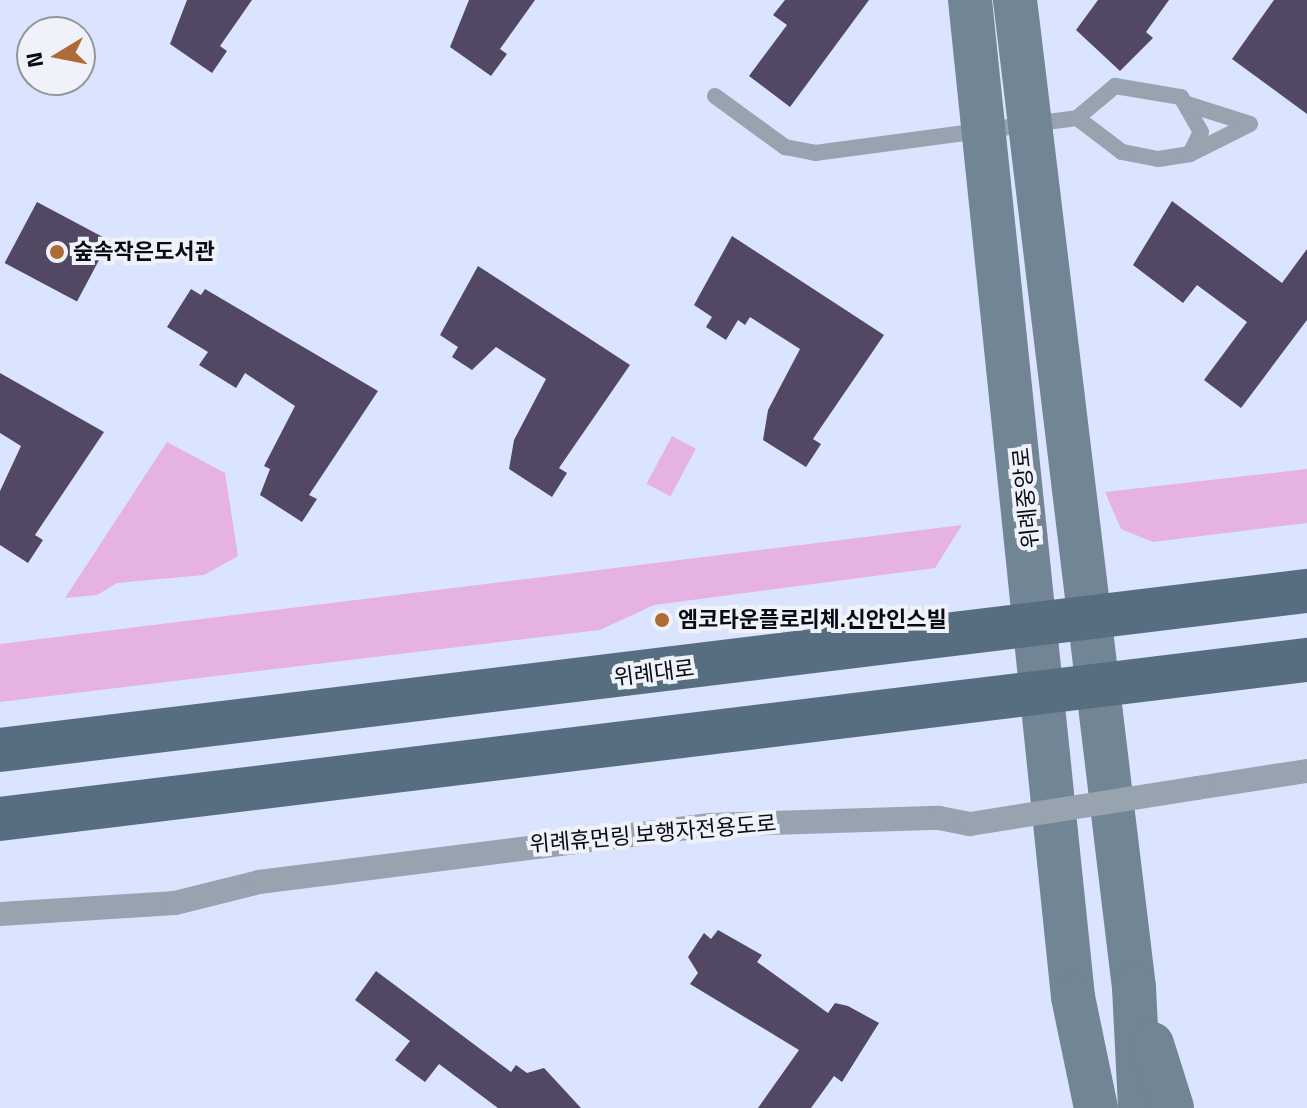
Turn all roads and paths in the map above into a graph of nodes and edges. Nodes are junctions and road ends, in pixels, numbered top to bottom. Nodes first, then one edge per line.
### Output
1 (970, 0) edge
2 (1015, 0) edge
3 (715, 96) dead end
4 (1187, 104) junction
5 (1077, 118) junction
6 (1009, 130) junction
7 (1190, 154) junction
8 (1307, 591) edge
9 (1087, 622) junction
10 (1039, 627) junction
11 (1307, 660) edge
12 (1095, 690) junction
13 (1046, 696) junction
14 (0, 750) edge
15 (1307, 771) edge
16 (0, 819) edge
17 (0, 914) edge
18 (1134, 988) junction
19 (1073, 997) junction
20 (1070, 1108) edge
21 (1096, 1108) edge
22 (1140, 1108) edge
23 (1172, 1108) edge

1 - 6 main road, 위례중앙로
2 - 6 main road, 위례중앙로
3 - 6 lane
4 - 5 lane
4 - 7 lane
4 - 7 lane
5 - 6 lane
5 - 7 lane
6 - 9 main road, 위례중앙로
6 - 10 main road, 위례중앙로
8 - 9 main road, 위례대로
9 - 10 main road, 위례대로
9 - 12 main road, 위례중앙로
10 - 13 main road, 위례중앙로
10 - 14 main road, 위례대로
11 - 12 main road
12 - 13 main road
12 - 18 main road, 위례중앙로
13 - 16 main road
13 - 19 main road, 위례중앙로
15 - 17 street, 위례휴먼링 보행자전용도로, bridge
18 - 22 main road, 위례중앙로
18 - 23 main road, 위례중앙로
19 - 20 main road, 위례중앙로
19 - 21 main road, 위례중앙로

